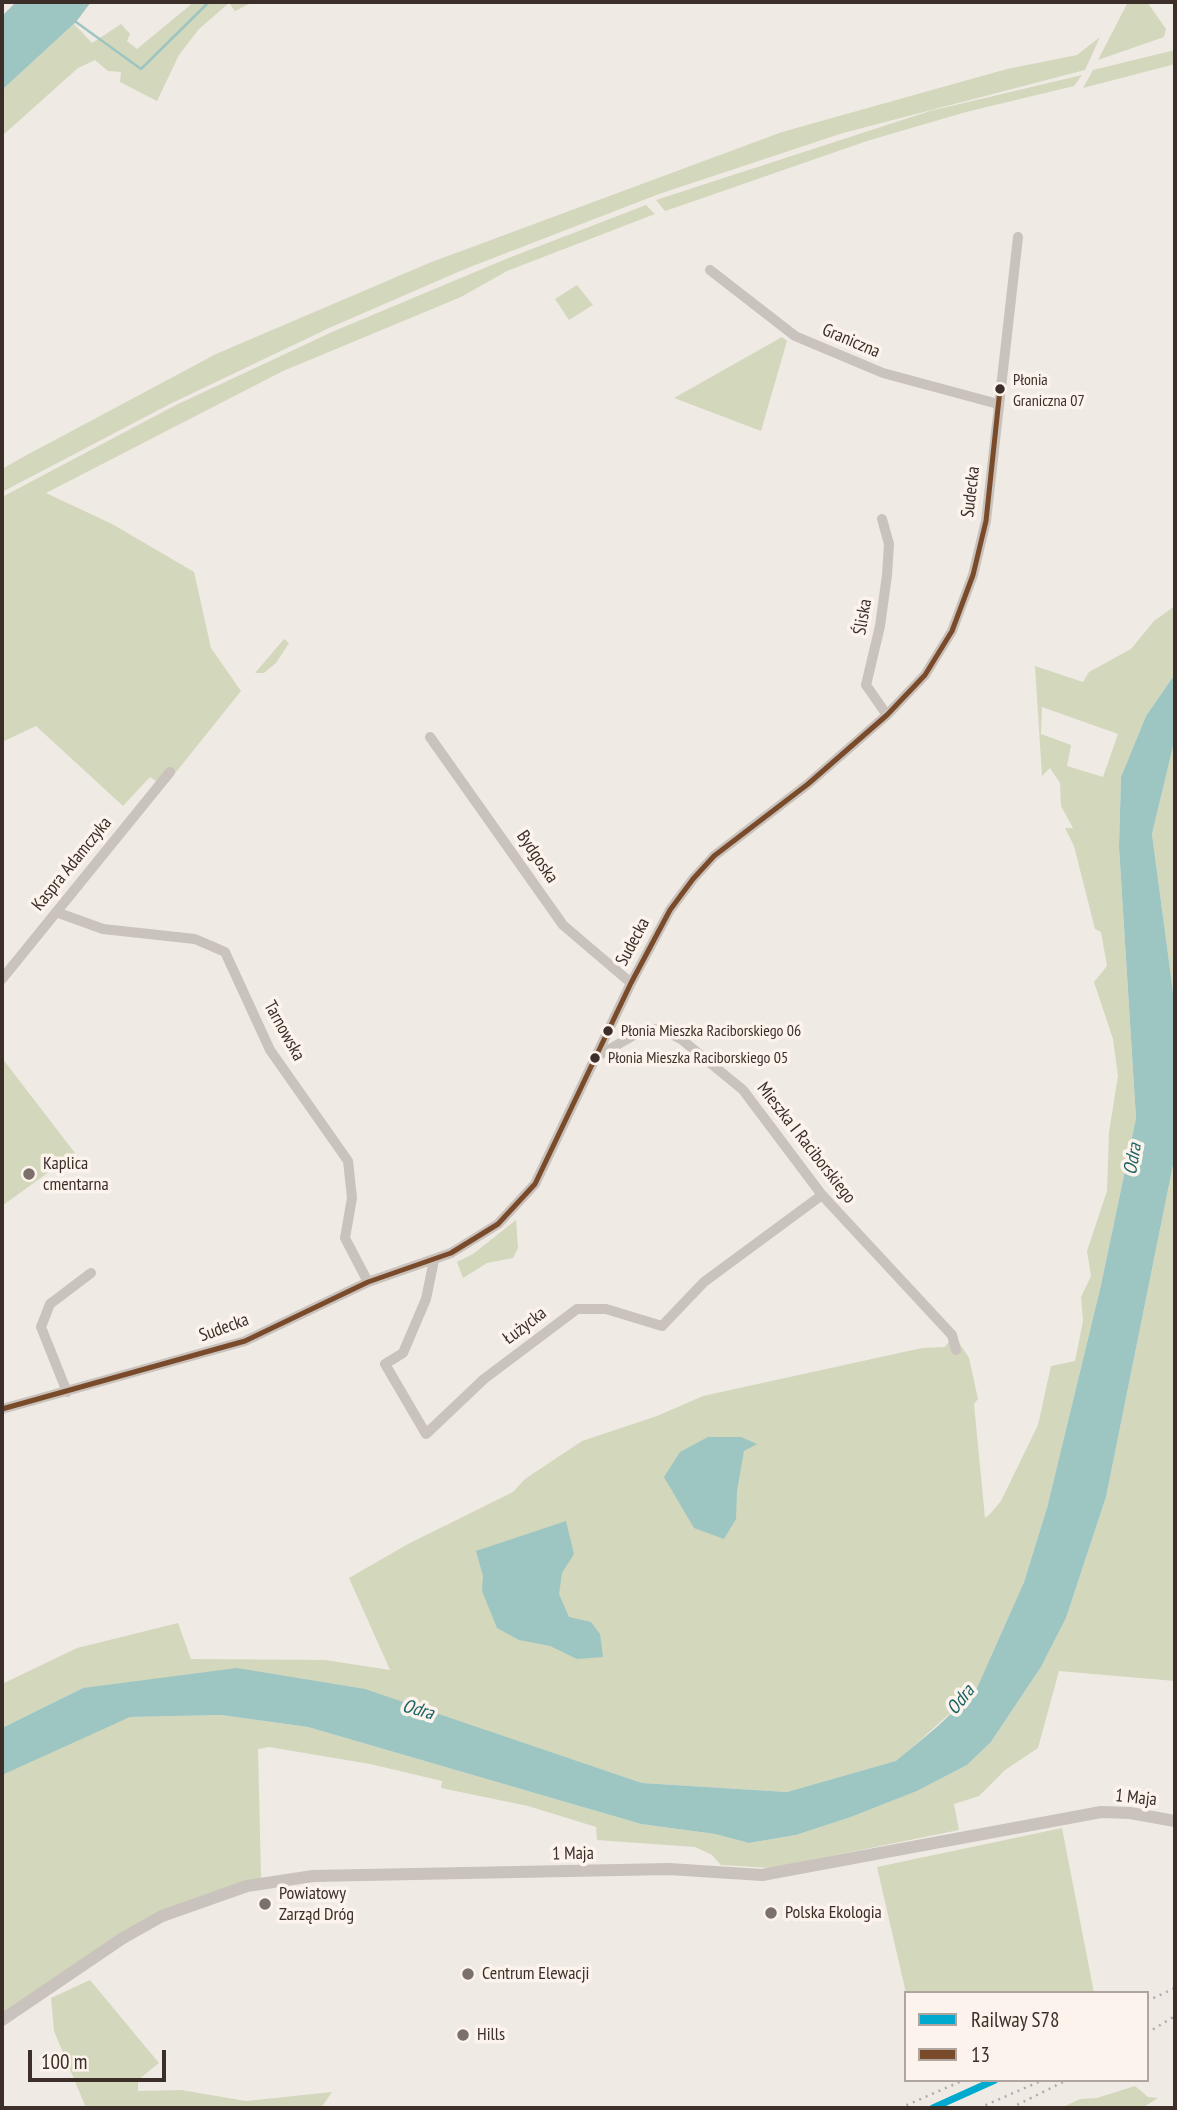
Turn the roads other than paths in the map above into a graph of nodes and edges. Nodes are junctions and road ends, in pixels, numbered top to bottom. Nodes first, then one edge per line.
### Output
1 (1018, 237) dead end
2 (710, 270) dead end
3 (998, 404) junction
4 (882, 519) dead end
5 (887, 715) junction
6 (430, 737) dead end
7 (170, 772) dead end
8 (56, 912) junction
9 (2, 979) edge
10 (631, 983) junction
11 (594, 1058) junction
12 (822, 1195) junction
13 (434, 1260) junction
14 (91, 1273) dead end
15 (368, 1282) junction
16 (956, 1350) dead end
17 (67, 1392) junction
18 (2, 1409) edge
19 (1175, 1821) edge
20 (2, 2020) edge

1 - 3 street, Sudecka
2 - 3 street, Graniczna
3 - 5 street, Sudecka
4 - 5 street, Śliska
5 - 10 street, Sudecka
6 - 10 street, Bydgoska
7 - 8 street, Kaspra Adamczyka
8 - 9 street, Kaspra Adamczyka
8 - 15 street, Tarnowska
10 - 11 street, Sudecka
11 - 12 street, Mieszka I Raciborskiego
11 - 13 street, Sudecka
12 - 13 street, Łużycka
12 - 16 street, Mieszka I Raciborskiego
13 - 15 street, Sudecka
14 - 17 street
15 - 17 street, Sudecka
17 - 18 street, Sudecka
19 - 20 street, 1 Maja

